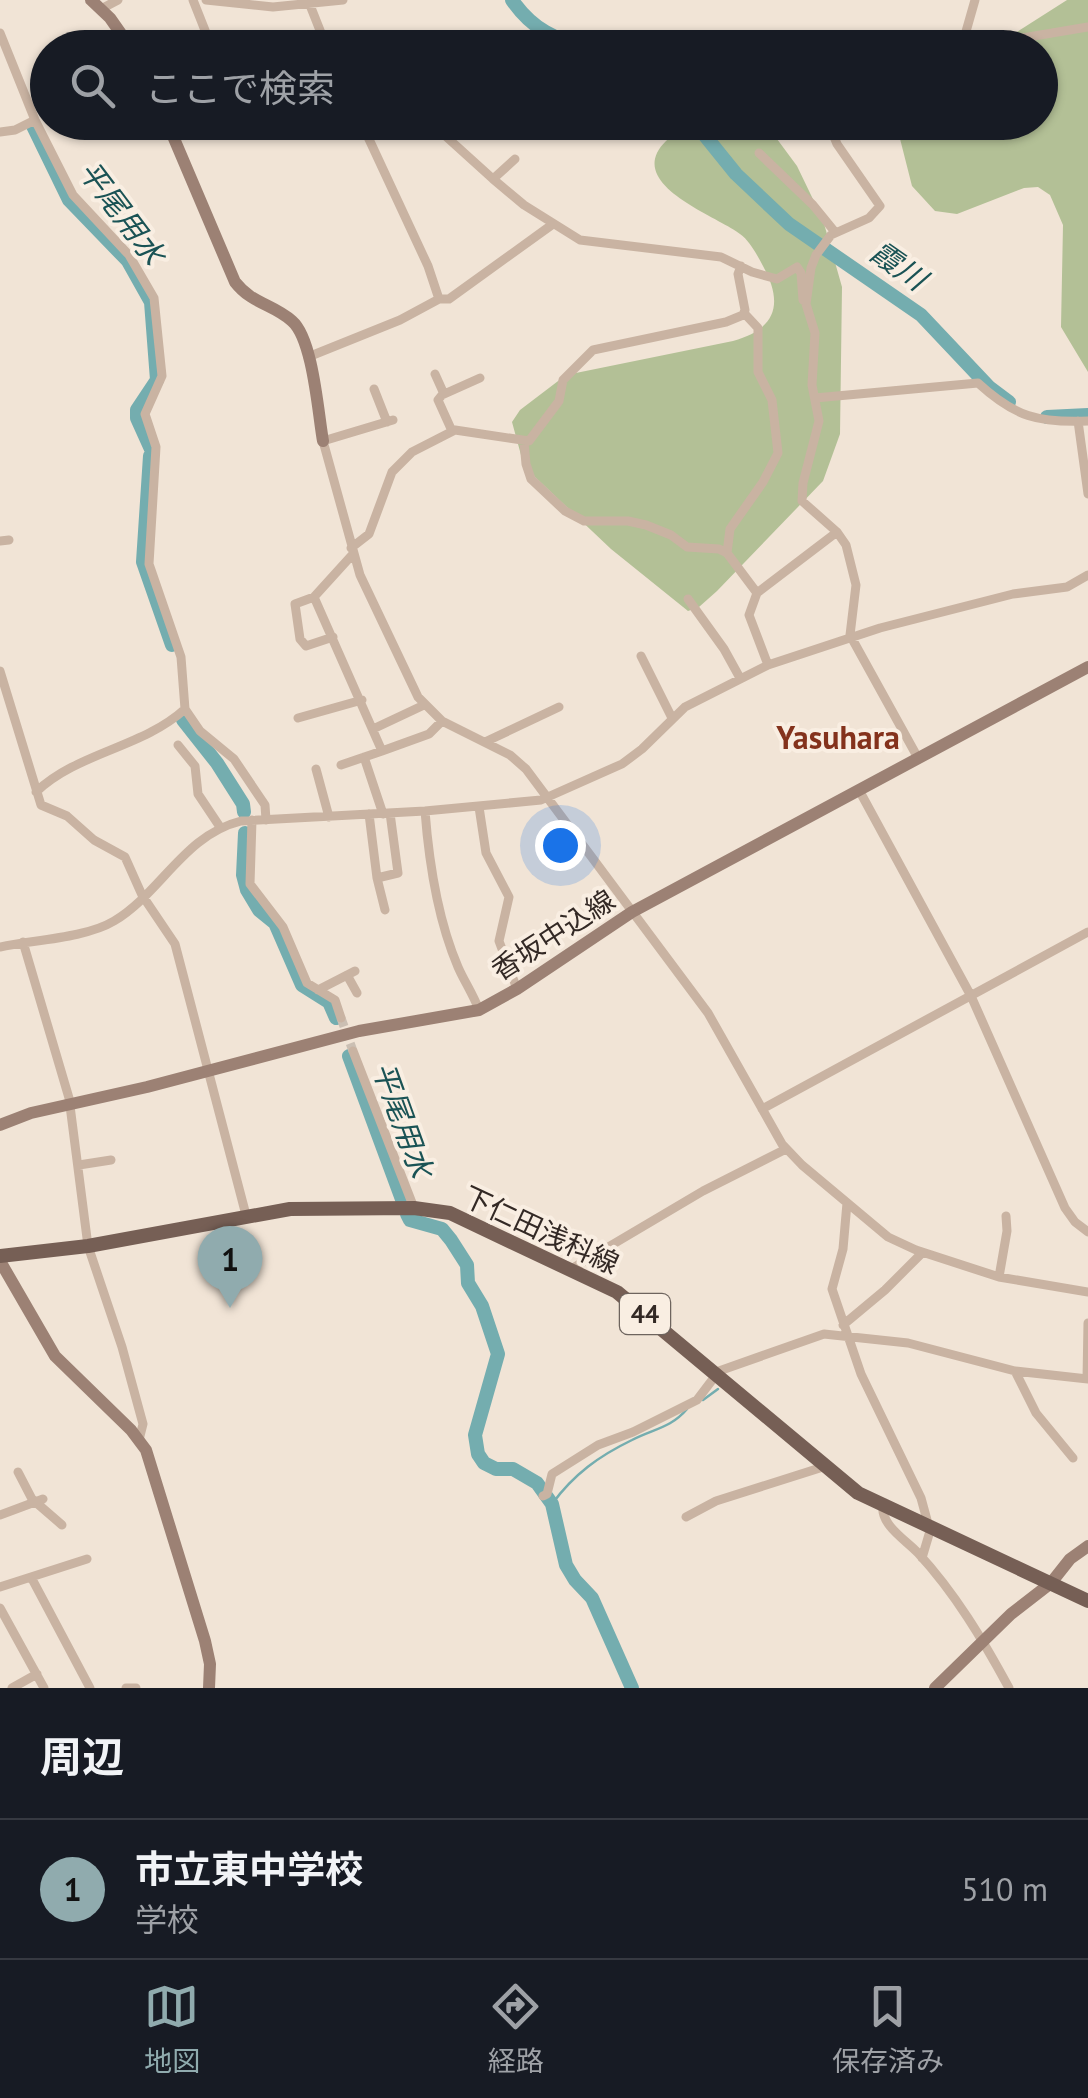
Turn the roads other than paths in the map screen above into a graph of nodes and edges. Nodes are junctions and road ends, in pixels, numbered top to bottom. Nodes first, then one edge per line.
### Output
1 (118, 0) edge
2 (193, 0) edge
3 (206, 0) edge
4 (343, 0) edge
5 (975, 0) edge
6 (308, 1) edge
7 (256, 3) edge
8 (96, 4) edge
9 (1088, 27) edge
10 (117, 30) edge
11 (205, 30) edge
12 (320, 30) edge
13 (966, 30) edge
14 (1058, 32) edge
15 (0, 33) edge
16 (30, 108) edge
17 (30, 122) edge
18 (1, 130) edge
19 (45, 140) edge
20 (174, 140) edge
21 (369, 140) edge
22 (450, 140) edge
23 (836, 140) edge
24 (759, 153) dead end
25 (515, 159) dead end
26 (493, 179) junction
27 (553, 224) junction
28 (835, 232) junction
29 (741, 266) junction
30 (440, 299) junction
31 (806, 304) junction
32 (744, 313) junction
33 (307, 357) junction
34 (435, 374) dead end
35 (480, 378) dead end
36 (374, 389) dead end
37 (444, 394) junction
38 (816, 398) junction
39 (1083, 421) edge
40 (452, 431) junction
41 (323, 441) junction
42 (524, 442) junction
43 (1088, 494) edge
44 (837, 532) junction
45 (352, 551) junction
46 (727, 553) junction
47 (1088, 576) edge
48 (758, 593) junction
49 (314, 597) junction
50 (688, 599) dead end
51 (333, 637) junction
52 (851, 637) junction
53 (641, 656) dead end
54 (768, 665) junction
55 (1088, 666) edge
56 (0, 671) edge
57 (740, 678) junction
58 (362, 700) junction
59 (424, 705) junction
60 (559, 707) dead end
61 (185, 709) junction
62 (298, 718) dead end
63 (672, 718) junction
64 (442, 720) junction
65 (373, 729) junction
66 (485, 742) junction
67 (178, 746) dead end
68 (382, 751) junction
69 (364, 757) junction
70 (918, 758) junction
71 (341, 764) dead end
72 (316, 769) dead end
73 (859, 790) junction
74 (36, 792) junction
75 (547, 798) junction
76 (478, 807) junction
77 (425, 811) junction
78 (387, 813) junction
79 (369, 814) junction
80 (329, 816) junction
81 (252, 820) junction
82 (266, 820) junction
83 (220, 827) junction
84 (378, 878) junction
85 (144, 896) junction
86 (385, 910) dead end
87 (632, 912) junction
88 (1088, 932) edge
89 (23, 942) junction
90 (0, 948) edge
91 (517, 989) junction
92 (318, 990) junction
93 (356, 992) dead end
94 (971, 996) junction
95 (479, 1010) junction
96 (341, 1018) tunnel mouth
97 (353, 1051) tunnel mouth
98 (208, 1071) junction
99 (70, 1104) junction
100 (762, 1109) junction
101 (0, 1125) edge
102 (786, 1149) junction
103 (112, 1160) dead end
104 (79, 1165) junction
105 (847, 1203) junction
106 (414, 1208) junction
107 (246, 1215) junction
108 (1006, 1216) dead end
109 (1088, 1232) edge
110 (88, 1246) junction
111 (922, 1253) junction
112 (0, 1259) edge
113 (571, 1269) junction
114 (999, 1277) junction
115 (1088, 1292) edge
116 (1088, 1323) edge
117 (844, 1324) junction
118 (824, 1334) junction
119 (848, 1336) junction
120 (1015, 1371) junction
121 (715, 1374) junction
122 (1087, 1379) edge
123 (139, 1440) junction
124 (1073, 1458) dead end
125 (823, 1467) junction
126 (18, 1472) dead end
127 (545, 1495) dead end
128 (38, 1501) junction
129 (883, 1505) junction
130 (0, 1515) edge
131 (686, 1517) dead end
132 (62, 1525) dead end
133 (930, 1526) junction
134 (1088, 1546) edge
135 (922, 1558) junction
136 (87, 1559) dead end
137 (32, 1578) junction
138 (1051, 1583) junction
139 (0, 1588) edge
140 (1088, 1601) edge
141 (0, 1608) edge
142 (984, 1643) junction
143 (37, 1674) junction
144 (12, 1688) edge
145 (44, 1688) edge
146 (90, 1688) edge
147 (126, 1688) edge
148 (136, 1688) edge
149 (209, 1688) edge
150 (935, 1688) edge
151 (1009, 1688) edge

1 - 8 street
2 - 11 street
3 - 7 street
4 - 6 street
5 - 13 street
6 - 7 street
6 - 12 street
8 - 10 main road
9 - 14 street
15 - 16 street
17 - 18 street
19 - 61 street
20 - 33 main road
21 - 30 street
22 - 26 street
23 - 28 street
24 - 28 street
25 - 26 street
26 - 27 street
27 - 29 street
27 - 30 street
28 - 31 street
29 - 31 street
29 - 32 street
30 - 33 street
31 - 38 street
32 - 42 street
32 - 46 street
33 - 41 main road
34 - 37 street
35 - 37 street
36 - 41 street
37 - 40 street
38 - 39 street
38 - 44 street
39 - 43 street
40 - 42 street
40 - 45 street
41 - 45 street
42 - 46 street
44 - 48 street
44 - 52 street
45 - 49 street
45 - 59 street
46 - 48 street
47 - 52 street
48 - 54 street
49 - 51 street
49 - 51 street
50 - 57 street
51 - 58 street
52 - 54 street
52 - 70 street
53 - 63 street
54 - 57 street
55 - 70 main road, 香坂中込線
56 - 74 street
57 - 63 street
58 - 62 street
58 - 65 street
59 - 64 street
59 - 65 street
60 - 66 street
61 - 74 street
61 - 82 street
63 - 75 street
64 - 66 street
64 - 68 street
65 - 68 street
66 - 75 street
67 - 83 street
68 - 69 street
69 - 71 street
69 - 78 street
70 - 73 main road, 香坂中込線
72 - 80 street
73 - 87 main road, 香坂中込線
73 - 94 street
74 - 85 street
75 - 76 street
75 - 87 street
76 - 77 street
76 - 91 street
77 - 78 street
77 - 95 street
78 - 79 street
78 - 84 street
79 - 80 street
79 - 84 street
80 - 82 street
81 - 82 street
81 - 83 street
81 - 92 street
83 - 85 street
84 - 86 street
85 - 89 street
85 - 98 street
87 - 91 main road, 香坂中込線
87 - 100 street
88 - 94 street
89 - 90 street
89 - 99 street
91 - 95 main road, 香坂中込線
92 - 93 street
92 - 96 street
94 - 100 street
94 - 109 street
95 - 98 main road, 香坂中込線
97 - 106 street
98 - 99 main road, 香坂中込線
98 - 107 street
99 - 101 main road, 香坂中込線
99 - 104 street
100 - 102 street
102 - 105 street
102 - 113 street
103 - 104 street
104 - 110 street
105 - 111 street
105 - 117 street
106 - 107 main road, 下仁田浅科線 / 44
106 - 113 main road, 下仁田浅科線 / 44
107 - 110 main road, 下仁田浅科線 / 44
108 - 114 street
110 - 112 main road, 下仁田浅科線 / 44
110 - 123 street
111 - 114 street
111 - 117 street
112 - 123 main road
113 - 121 main road, 下仁田浅科線 / 44
114 - 115 street
116 - 122 street
117 - 118 street
117 - 119 street
118 - 119 street
118 - 121 street
119 - 120 street
119 - 133 street
120 - 122 street
120 - 124 street
121 - 125 main road, 下仁田浅科線 / 44
121 - 127 street
123 - 149 main road
125 - 129 main road, 下仁田浅科線 / 44
125 - 131 street
126 - 128 street
128 - 130 street
128 - 132 street
129 - 133 main road, 下仁田浅科線 / 44
129 - 135 street
133 - 135 street
133 - 138 main road, 下仁田浅科線 / 44
134 - 138 main road
135 - 142 street
136 - 137 street
137 - 139 street
137 - 146 street
138 - 140 main road, 下仁田浅科線 / 44
138 - 142 main road
141 - 143 street
142 - 150 main road
142 - 151 street
143 - 144 street
143 - 145 street
147 - 148 street

